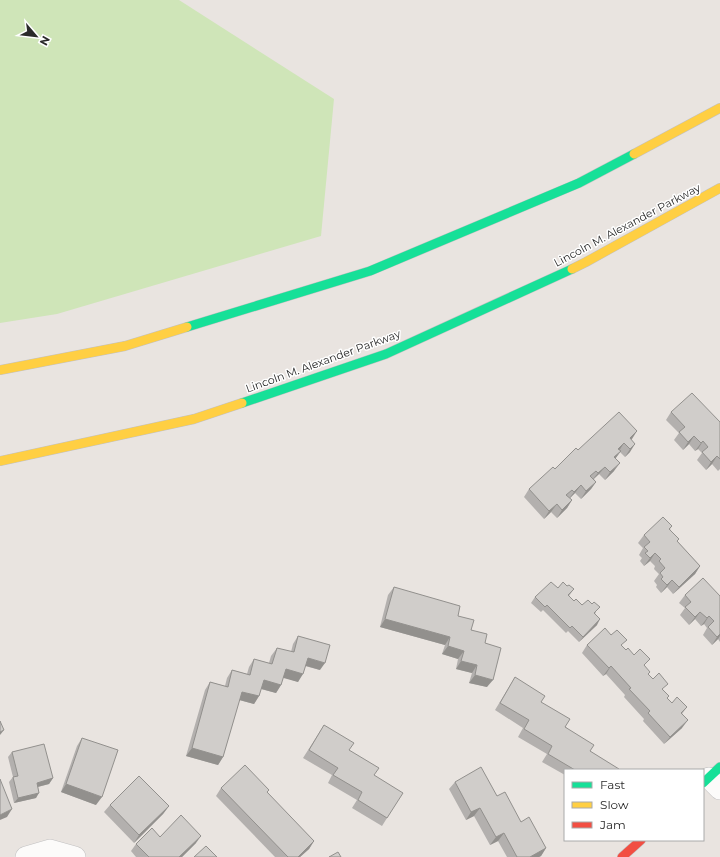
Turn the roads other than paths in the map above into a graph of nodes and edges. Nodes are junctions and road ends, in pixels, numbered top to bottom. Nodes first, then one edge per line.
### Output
1 (720, 108) edge
2 (720, 188) edge
3 (0, 370) edge
4 (0, 461) edge
5 (640, 841) edge
6 (26, 857) edge
7 (75, 857) edge
8 (622, 857) edge

1 - 3 main road
2 - 4 main road, Lincoln M. Alexander Parkway
5 - 8 main road
6 - 7 street

